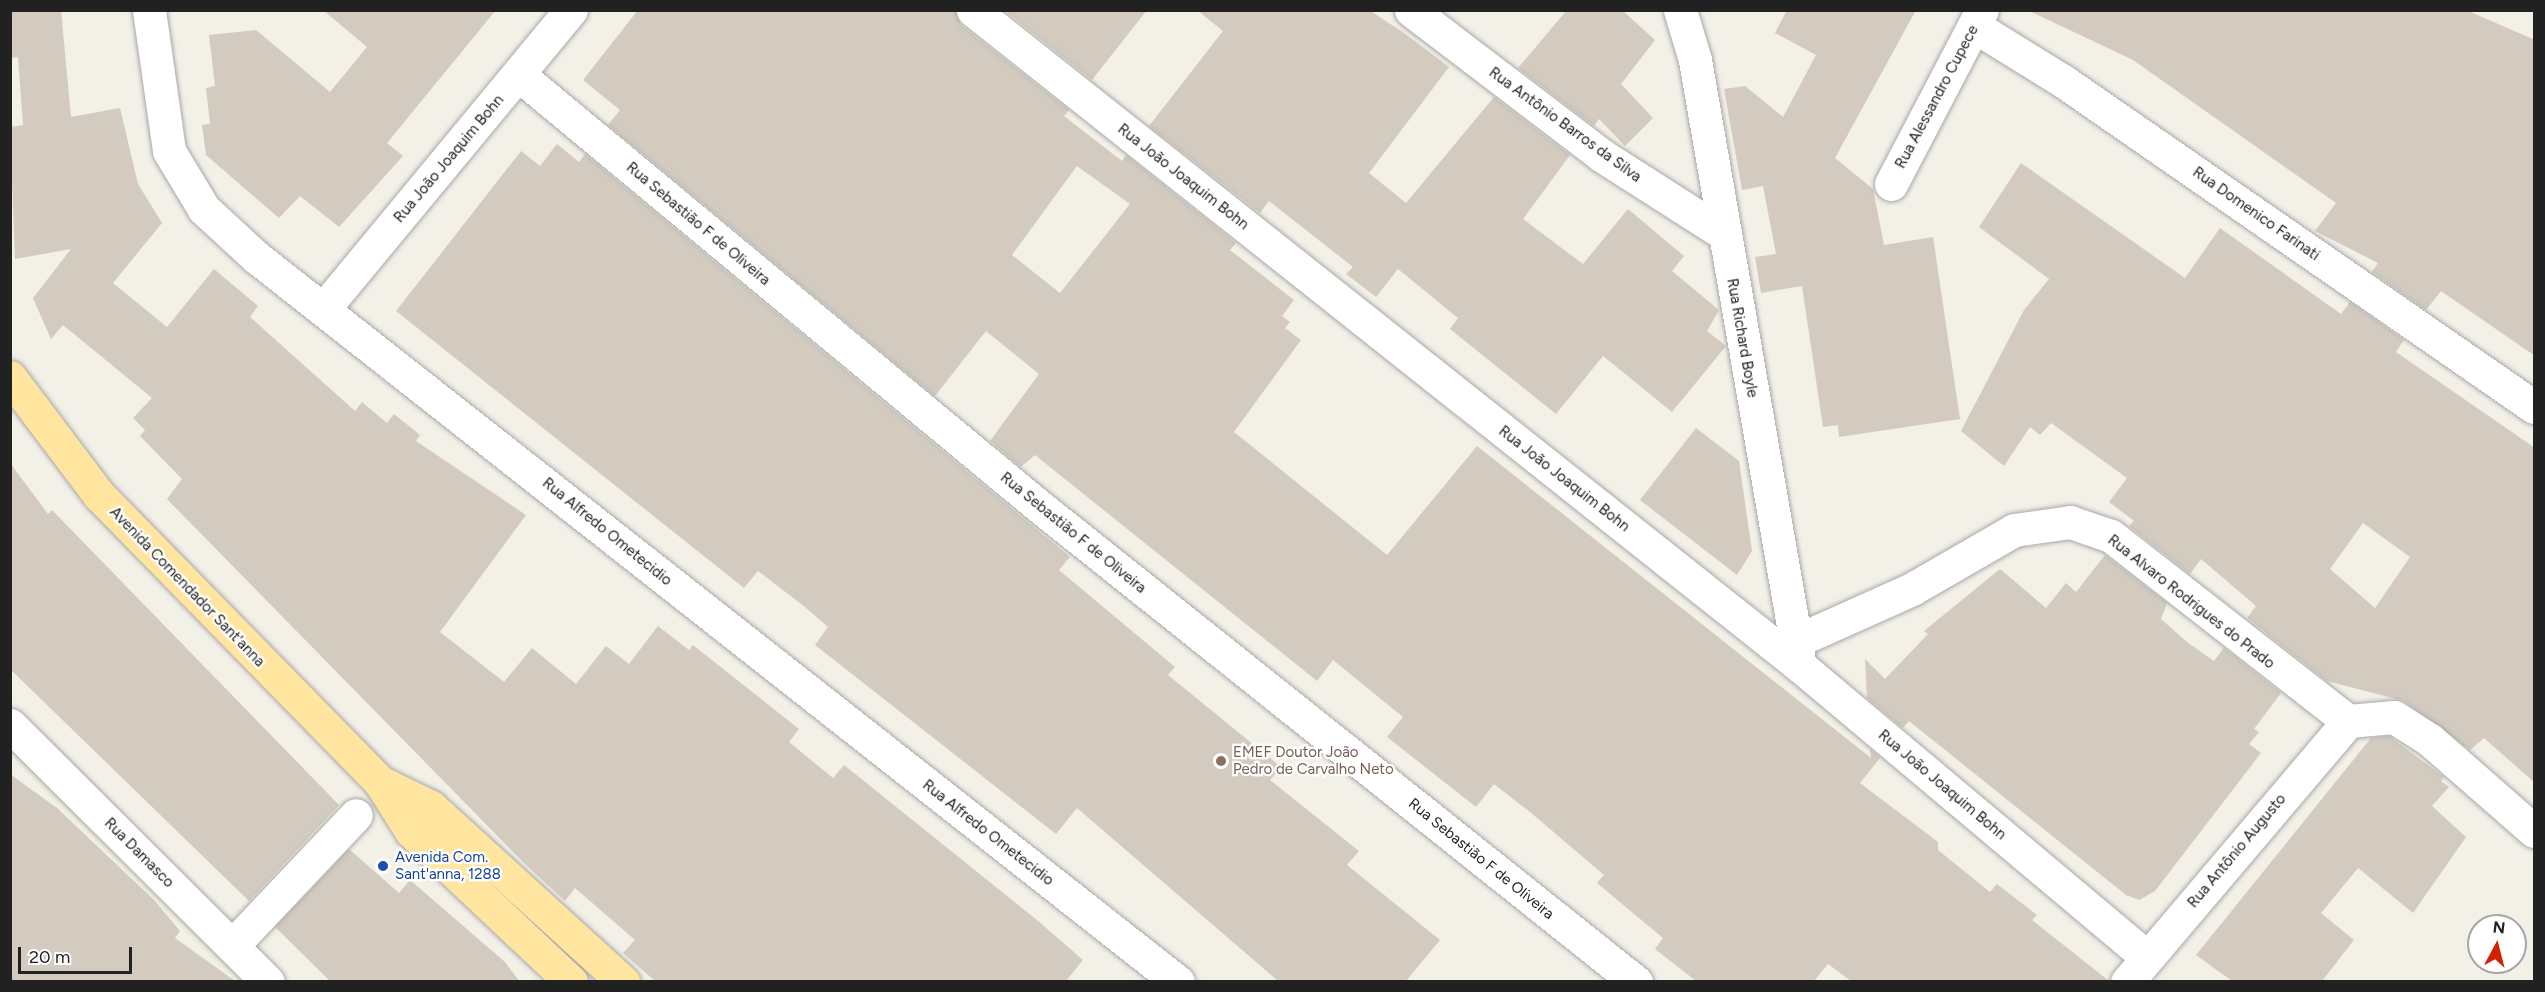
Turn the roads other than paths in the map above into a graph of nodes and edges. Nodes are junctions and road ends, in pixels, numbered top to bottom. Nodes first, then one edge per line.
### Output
1 (149, 10) edge
2 (571, 10) edge
3 (973, 10) edge
4 (1411, 10) edge
5 (1680, 10) edge
6 (1978, 18) edge
7 (519, 75) junction
8 (1891, 184) dead end
9 (1723, 233) junction
10 (325, 307) junction
11 (10, 377) edge
12 (2535, 407) edge
13 (1798, 653) junction
14 (2348, 720) junction
15 (10, 725) edge
16 (380, 782) junction
17 (356, 815) dead end
18 (2535, 831) edge
19 (232, 946) junction
20 (2137, 969) edge
21 (268, 981) edge
22 (571, 981) edge
23 (623, 981) edge
24 (1178, 981) edge
25 (1636, 981) edge

1 - 10 street, Rua Alfredo Ometecidio
2 - 7 street, Rua João Joaquim Bohn
3 - 13 street, Rua João Joaquim Bohn
4 - 9 street, Rua Antônio Barros da Silva
5 - 9 street, Rua Richard Boyle
6 - 8 street, Rua Alessandro Cupece
6 - 12 street, Rua Domenico Farinati
7 - 10 street, Rua João Joaquim Bohn
7 - 25 street, Rua Sebastião F de Oliveira
9 - 13 street, Rua Richard Boyle
10 - 24 street, Rua Alfredo Ometecidio
11 - 16 main road, Avenida Comendador Sant'anna
13 - 14 street, Rua Alvaro Rodrigues do Prado
13 - 20 street, Rua João Joaquim Bohn
14 - 18 street
14 - 20 street, Rua Antônio Augusto
15 - 19 street, Rua Damasco
16 - 22 main road, Avenida Comendador Sant'anna
16 - 23 main road, Avenida Comendador Sant'anna
17 - 19 street
19 - 21 street, Rua Damasco

